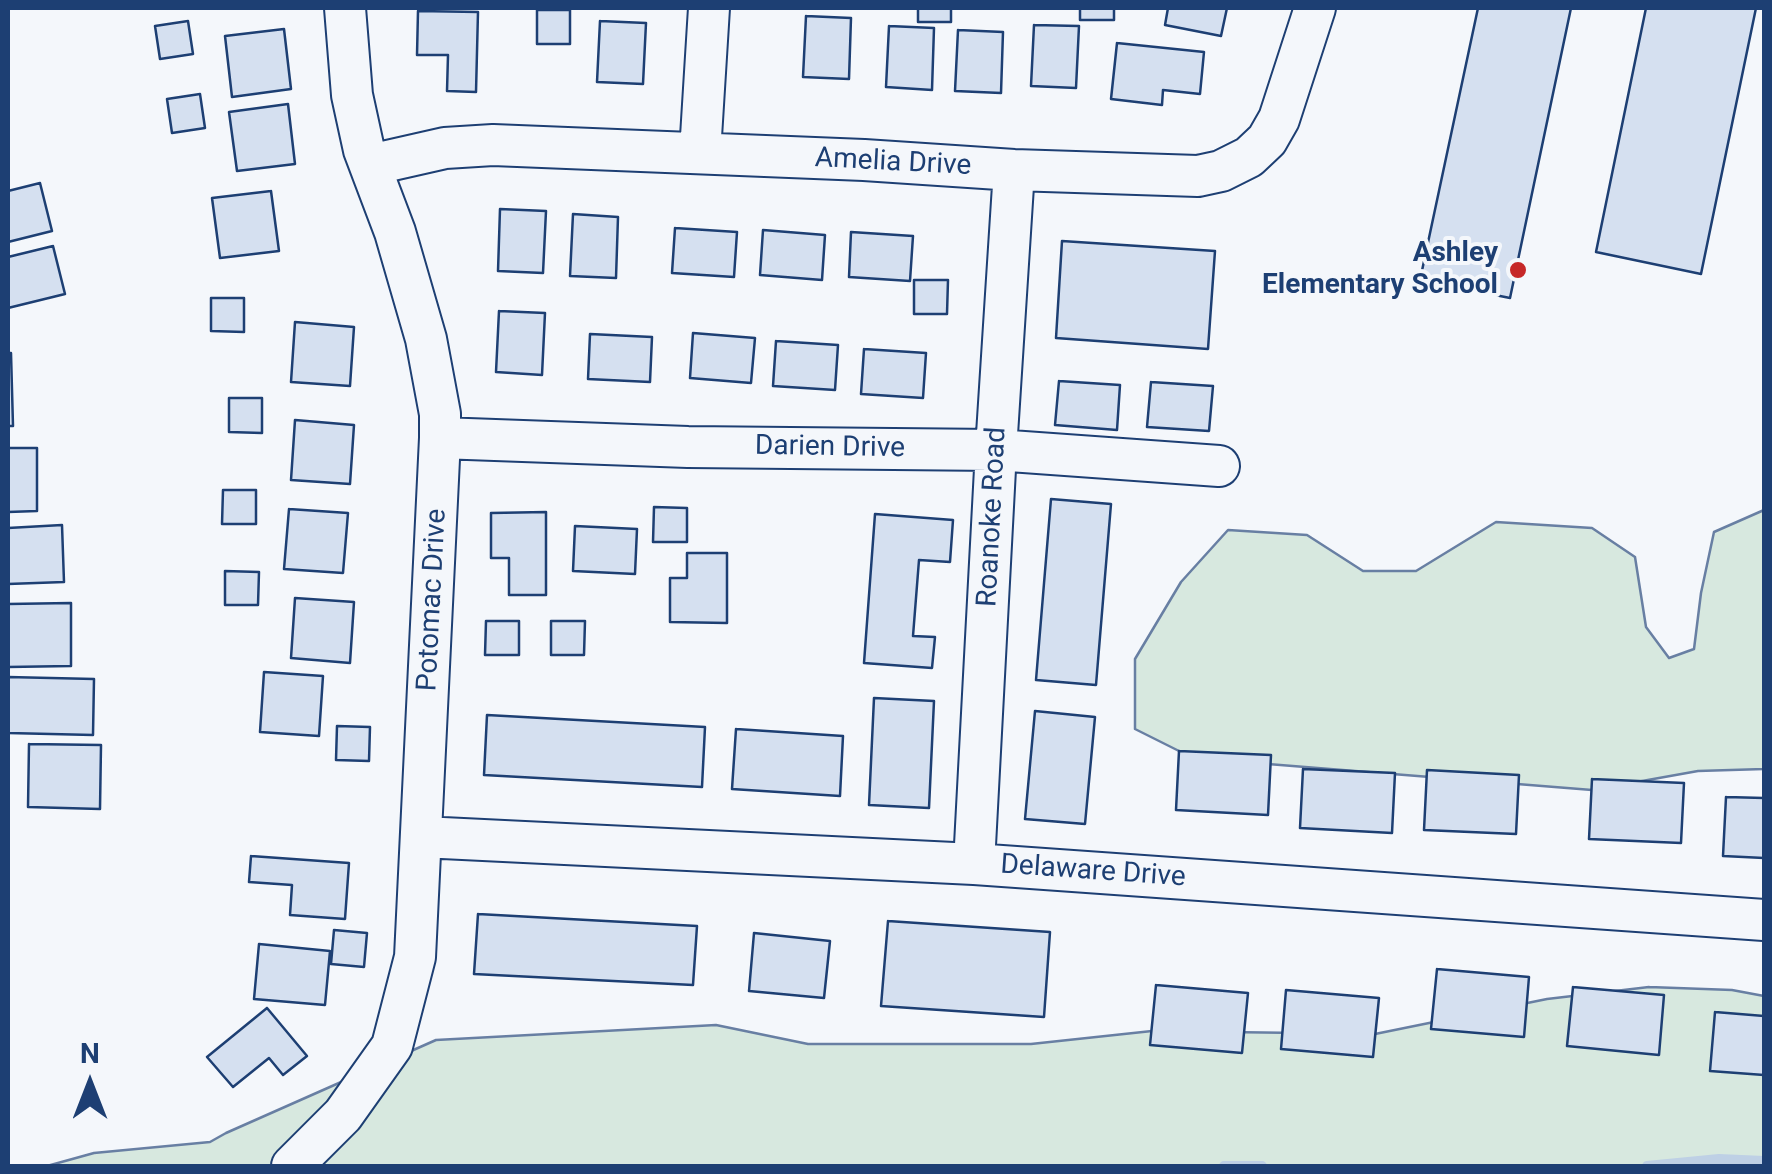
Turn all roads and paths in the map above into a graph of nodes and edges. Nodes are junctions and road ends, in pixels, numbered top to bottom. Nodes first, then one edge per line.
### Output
1 (345, 8) edge
2 (709, 8) edge
3 (1315, 8) edge
4 (700, 154) junction
5 (370, 165) junction
6 (1014, 170) junction
7 (440, 438) junction
8 (996, 450) junction
9 (1220, 466) dead end
10 (422, 836) junction
11 (974, 864) junction
12 (1764, 920) edge
13 (292, 1166) edge

1 - 5 street, Potomac Drive
2 - 4 street
3 - 6 street, Amelia Drive
4 - 5 street, Amelia Drive
4 - 6 street, Amelia Drive
5 - 7 street, Potomac Drive
6 - 8 street, Roanoke Road
7 - 8 street, Darien Drive
7 - 10 street, Potomac Drive
8 - 9 street, Darien Drive
8 - 11 street, Roanoke Road
10 - 11 street, Delaware Drive
10 - 13 street, Potomac Drive
11 - 12 street, Delaware Drive

